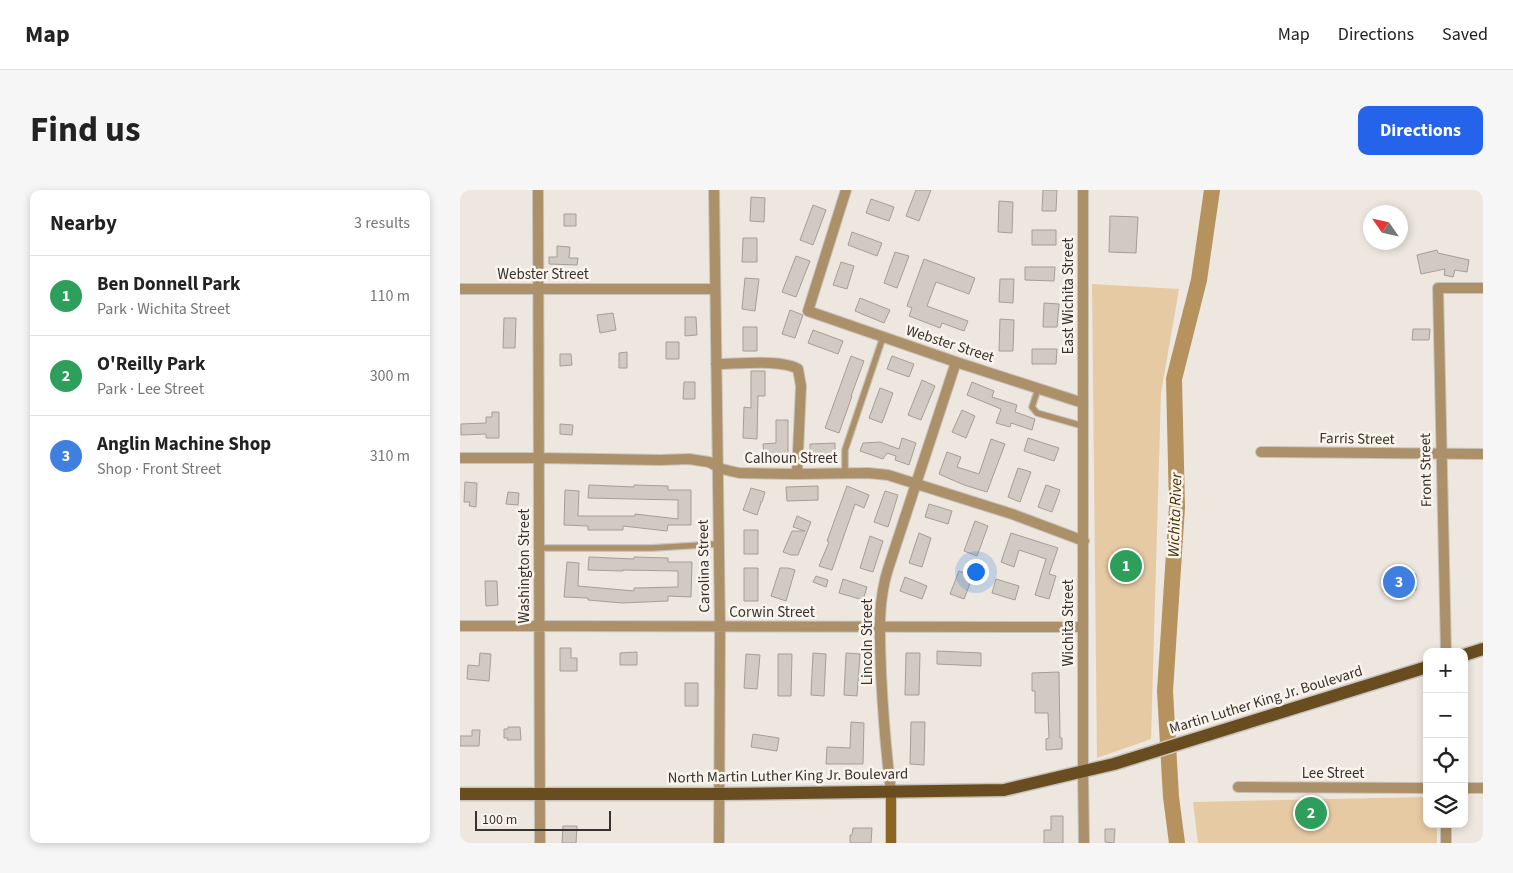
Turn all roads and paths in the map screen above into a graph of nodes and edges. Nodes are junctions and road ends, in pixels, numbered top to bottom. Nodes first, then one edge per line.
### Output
1 (538, 190) edge
2 (714, 190) edge
3 (846, 190) edge
4 (1083, 190) edge
5 (1483, 288) edge
6 (460, 289) edge
7 (538, 289) junction
8 (715, 289) junction
9 (883, 337) junction
10 (956, 362) junction
11 (716, 364) junction
12 (1038, 388) junction
13 (1083, 403) junction
14 (1083, 426) junction
15 (1261, 452) dead end
16 (1483, 454) edge
17 (1441, 455) junction
18 (460, 458) edge
19 (538, 458) junction
20 (717, 466) junction
21 (845, 473) junction
22 (797, 474) junction
23 (917, 484) junction
24 (1084, 541) junction
25 (718, 544) junction
26 (539, 548) junction
27 (460, 626) edge
28 (539, 627) junction
29 (720, 627) junction
30 (879, 627) junction
31 (1083, 627) junction
32 (1446, 648) edge
33 (1483, 649) edge
34 (1468, 654) edge
35 (1423, 668) edge
36 (1114, 764) joint
37 (1083, 773) junction
38 (1238, 787) dead end
39 (1423, 788) edge
40 (1468, 788) edge
41 (1483, 788) edge
42 (891, 792) junction
43 (460, 794) edge
44 (540, 794) junction
45 (720, 794) junction
46 (1446, 828) edge
47 (540, 843) edge
48 (719, 843) edge
49 (891, 843) edge
50 (1084, 843) edge
51 (1446, 843) edge

1 - 7 street, Washington Street
2 - 8 street, Carolina Street
3 - 9 street, Webster Street
4 - 13 street, East Wichita Street
5 - 17 street, Front Street
6 - 7 street, Webster Street
7 - 8 street, Webster Street
7 - 19 street, Washington Street
8 - 11 street, Carolina Street
9 - 10 street, Webster Street
9 - 21 lane
10 - 12 street, Webster Street
10 - 23 street, Lincoln Street
11 - 20 street, Carolina Street
11 - 22 street
12 - 13 street, Webster Street
12 - 14 lane
13 - 14 street, Wichita Street
14 - 24 street, Wichita Street
15 - 17 street, Farris Street
16 - 17 street, Farris Street
17 - 32 street, Front Street
18 - 19 street, Calhoun Street
19 - 20 street, Calhoun Street
19 - 26 street, Washington Street
20 - 22 street, Calhoun Street
20 - 25 street, Carolina Street
21 - 22 street, Calhoun Street
21 - 23 street, Calhoun Street
23 - 24 street, Calhoun Street
23 - 30 street, Lincoln Street
24 - 31 street, Wichita Street
25 - 26 lane
25 - 29 street, Carolina Street
26 - 28 street, Washington Street
27 - 28 street, Corwin Street
28 - 29 street, Corwin Street
28 - 44 street, Washington Street
29 - 30 street, Corwin Street
29 - 45 street, Carolina Street
30 - 31 street, Corwin Street
30 - 42 street, Lincoln Street
31 - 37 street, Wichita Street
33 - 34 main road
35 - 36 main road, Martin Luther King Jr. Boulevard
36 - 37 main road, North Martin Luther King Jr. Boulevard
37 - 42 main road, North Martin Luther King Jr. Boulevard
37 - 50 street, Wichita Street
38 - 39 street, Lee Street
40 - 41 street
42 - 45 main road, North Martin Luther King Jr. Boulevard
42 - 49 main road, Lincoln Street
43 - 44 main road, North Martin Luther King Jr. Boulevard
44 - 45 main road, North Martin Luther King Jr. Boulevard
44 - 47 street, Washington Street
45 - 48 street, Carolina Street
46 - 51 street

